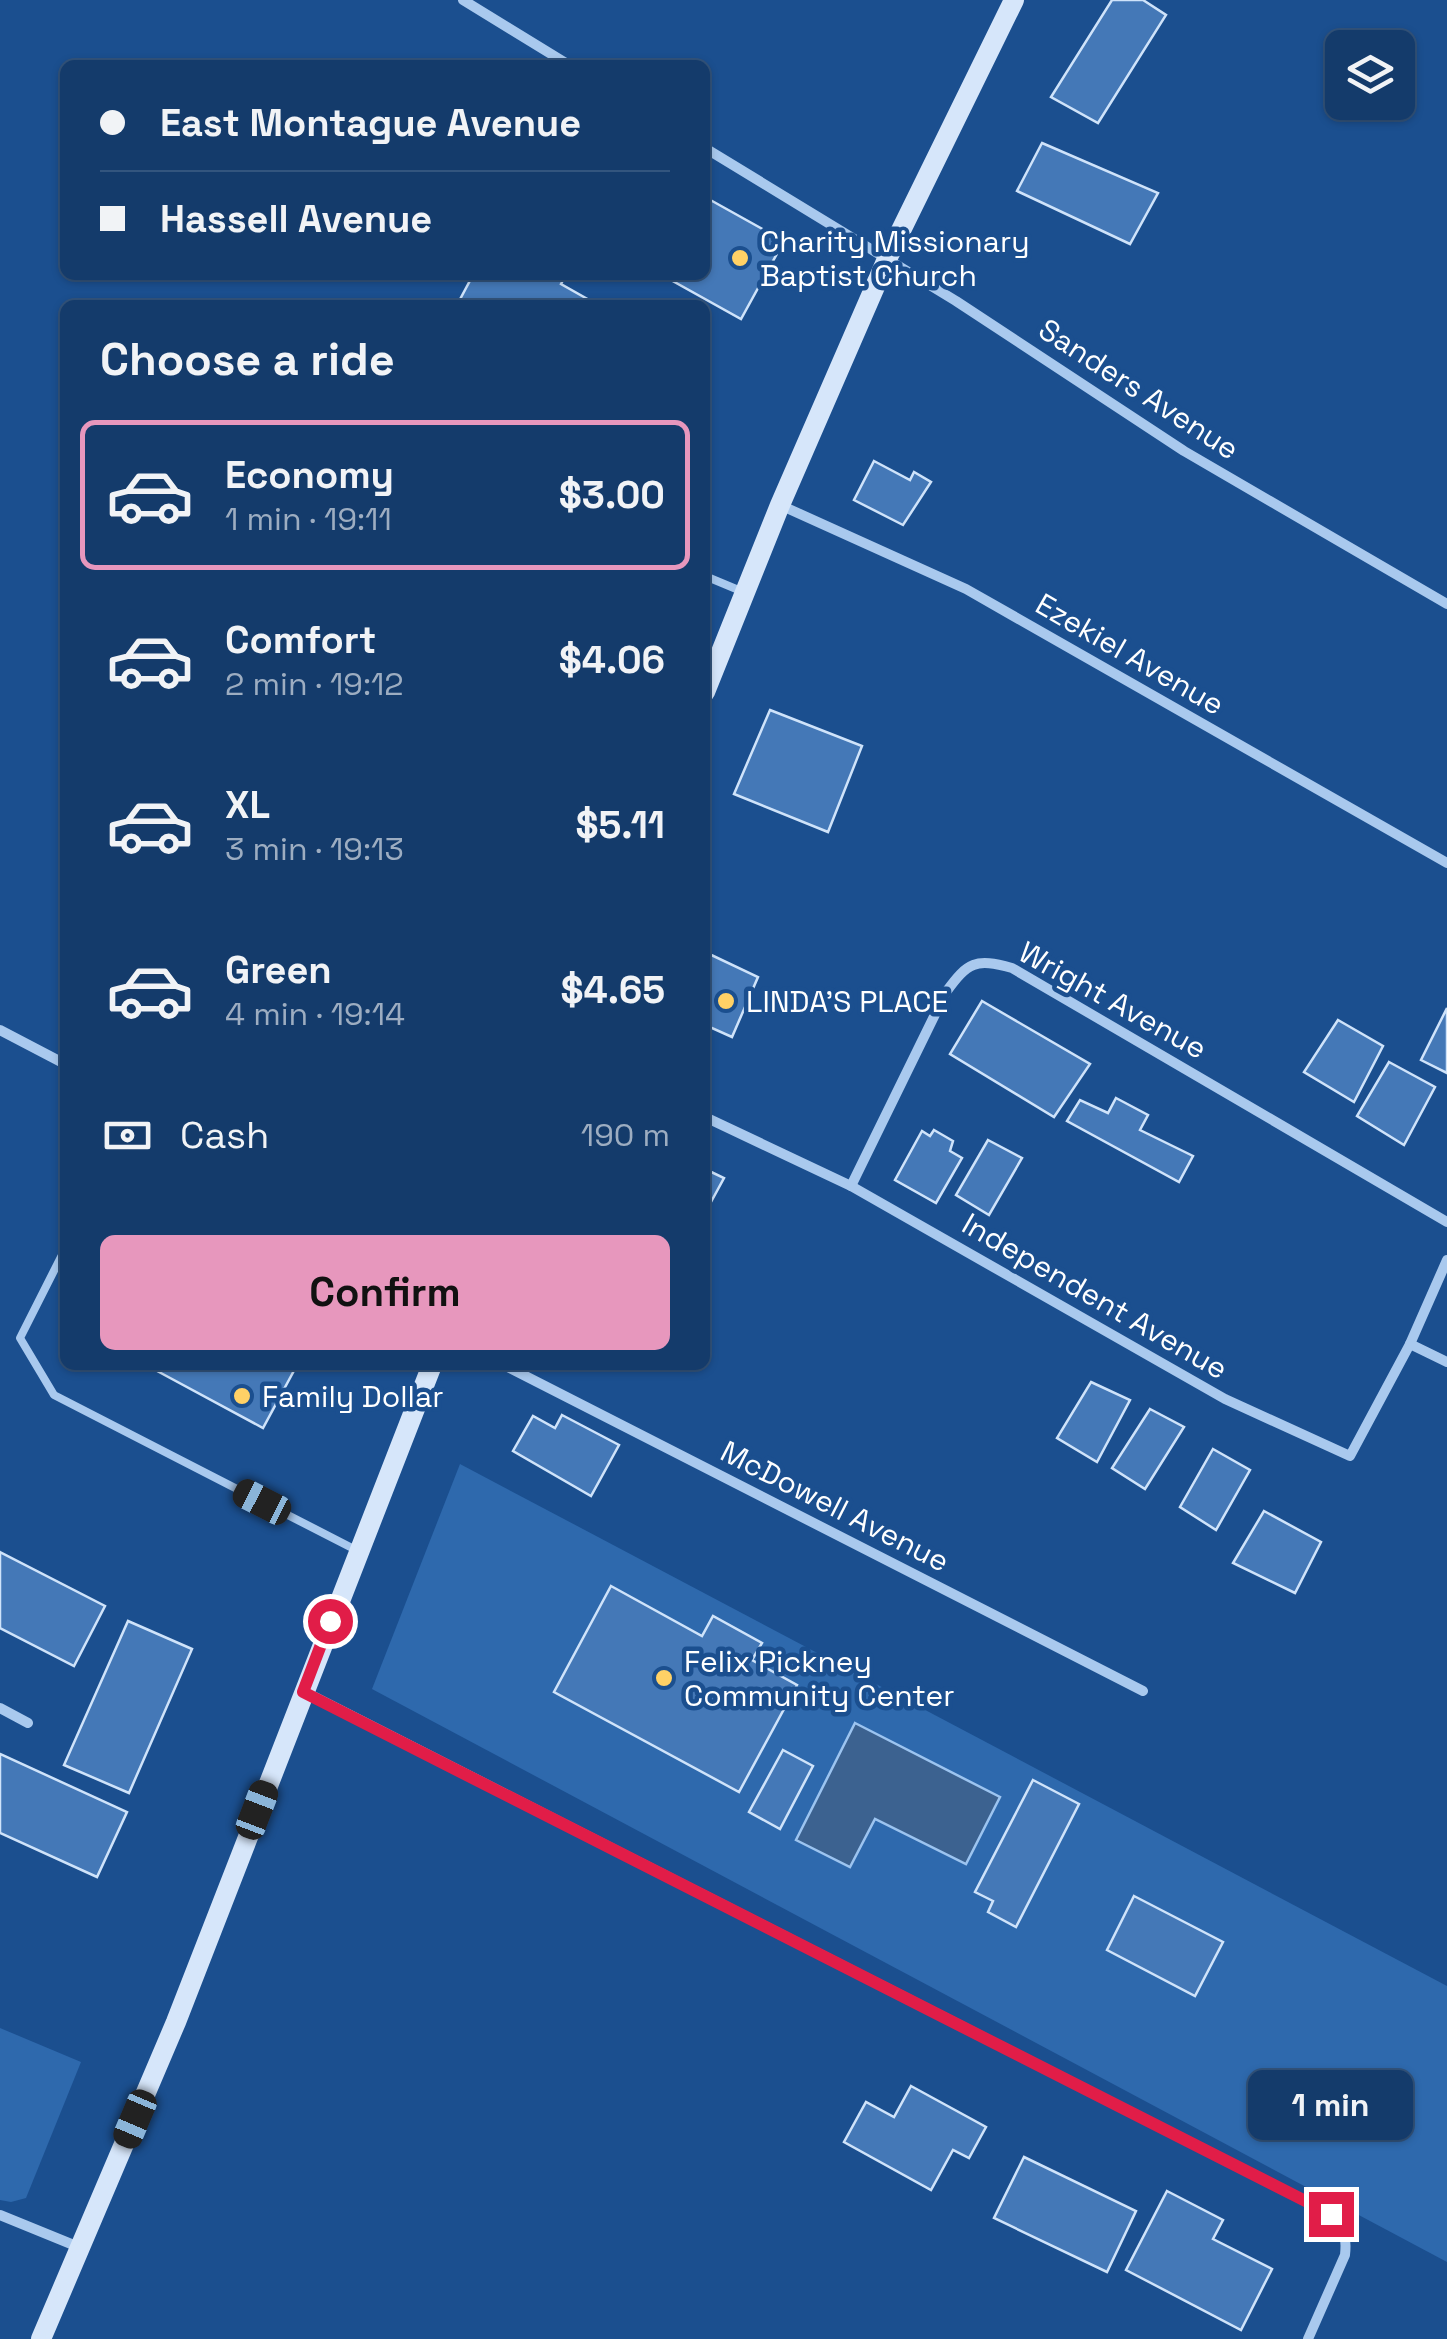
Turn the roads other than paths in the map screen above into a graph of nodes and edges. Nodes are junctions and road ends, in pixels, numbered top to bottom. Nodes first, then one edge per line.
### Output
1 (463, 0) edge
2 (1014, 0) edge
3 (561, 60) edge
4 (710, 151) edge
5 (886, 259) junction
6 (780, 505) junction
7 (710, 578) edge
8 (745, 593) junction
9 (1447, 604) edge
10 (710, 680) edge
11 (1447, 864) edge
12 (0, 1030) edge
13 (60, 1061) edge
14 (710, 1119) edge
15 (851, 1186) junction
16 (1447, 1222) edge
17 (60, 1259) edge
18 (1447, 1260) edge
19 (1410, 1344) junction
20 (1447, 1362) edge
21 (430, 1370) edge
22 (514, 1370) edge
23 (358, 1551) junction
24 (303, 1692) junction
25 (1143, 1692) dead end
26 (0, 1708) edge
27 (28, 1723) dead end
28 (0, 2215) edge
29 (81, 2248) junction
30 (41, 2339) edge
31 (1308, 2339) edge

1 - 3 street
2 - 5 main road
4 - 5 street, Sanders Avenue
5 - 6 main road
5 - 9 street, Sanders Avenue
6 - 8 main road
6 - 11 street, Ezekiel Avenue
7 - 8 lane
8 - 10 main road
12 - 13 street
14 - 15 street, Independent Avenue
15 - 16 street, Wright Avenue
15 - 19 street, Independent Avenue
17 - 23 lane
18 - 19 street
19 - 20 street
21 - 23 main road
22 - 25 street, McDowell Avenue
23 - 24 main road
24 - 29 main road
24 - 31 street
26 - 27 street
28 - 29 street
29 - 30 main road

